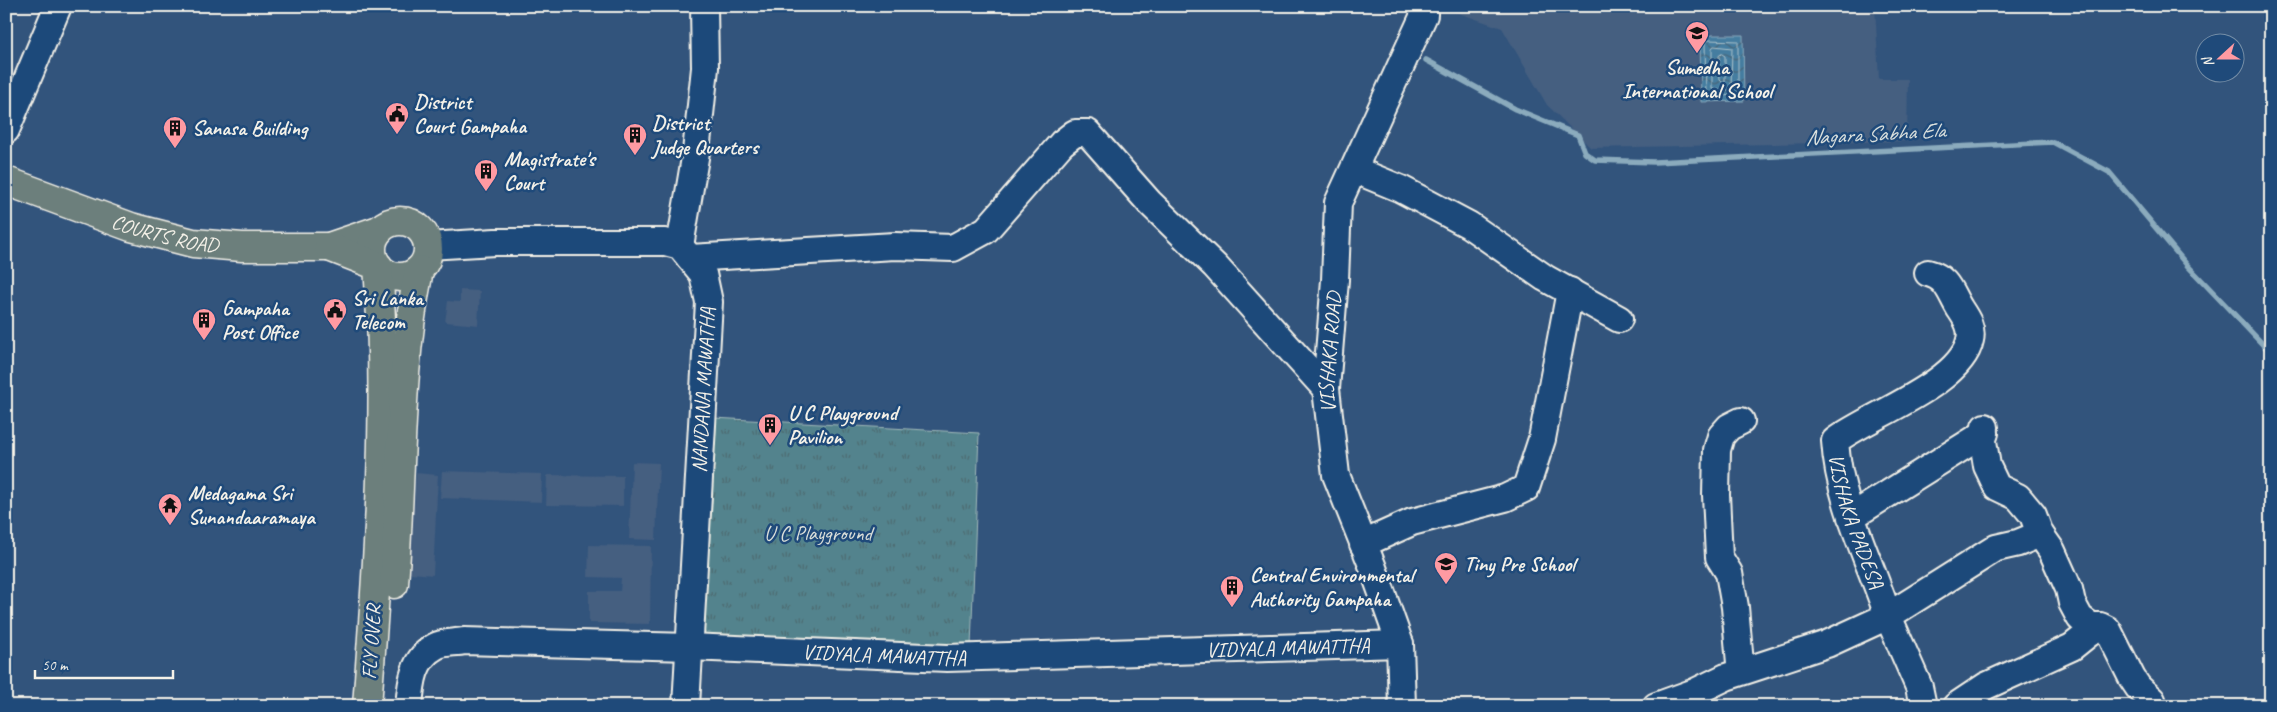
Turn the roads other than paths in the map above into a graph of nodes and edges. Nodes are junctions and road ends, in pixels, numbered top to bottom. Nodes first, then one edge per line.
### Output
1 (58, 6) edge
2 (704, 6) edge
3 (1424, 6) edge
4 (6, 130) edge
5 (1355, 170) junction
6 (6, 181) edge
7 (379, 230) junction
8 (329, 247) junction
9 (685, 252) junction
10 (423, 258) junction
11 (378, 266) junction
12 (1928, 273) dead end
13 (1570, 292) junction
14 (1619, 319) dead end
15 (1326, 389) junction
16 (1740, 421) dead end
17 (1851, 517) junction
18 (388, 521) junction
19 (2040, 534) junction
20 (1363, 544) junction
21 (385, 579) junction
22 (1888, 616) junction
23 (2098, 626) junction
24 (1400, 644) junction
25 (690, 647) junction
26 (1742, 671) junction
27 (367, 706) edge
28 (386, 706) edge
29 (409, 706) edge
30 (686, 706) edge
31 (1402, 706) edge
32 (1656, 706) edge
33 (1923, 706) edge
34 (1956, 706) edge
35 (2154, 706) edge

1 - 4 street
2 - 9 street
3 - 5 street, VISHAKA ROAD
5 - 13 street
5 - 15 street, VISHAKA ROAD
6 - 8 main road, COURTS ROAD
7 - 8 main road, COURTS ROAD
7 - 10 main road
7 - 11 main road
8 - 11 main road, COURTS ROAD
9 - 10 street
9 - 15 street
9 - 25 street, NANDANA MAWATHA
10 - 11 main road
10 - 18 main road
11 - 18 main road
12 - 17 street, VISHAKA PADESA
13 - 14 street
13 - 20 street
15 - 20 street, VISHAKA ROAD
16 - 26 street
17 - 19 street
17 - 22 street, VISHAKA PADESA
18 - 21 main road
19 - 22 street, VISHAKA PADESA
19 - 23 street
20 - 24 street, VISHAKA ROAD
21 - 27 main road, FLY OVER
21 - 28 main road, FLY OVER
22 - 26 street, VISHAKA PADESA
22 - 33 street, VISHAKA PADESA
23 - 34 street
23 - 35 street
24 - 25 street, VIDYALA MAWATTHA
24 - 31 street, VISHAKA ROAD
25 - 29 street, VIDYALA MAWATTHA
25 - 30 street, NANDANA MAWATHA
26 - 32 street, VISHAKA PADESA

